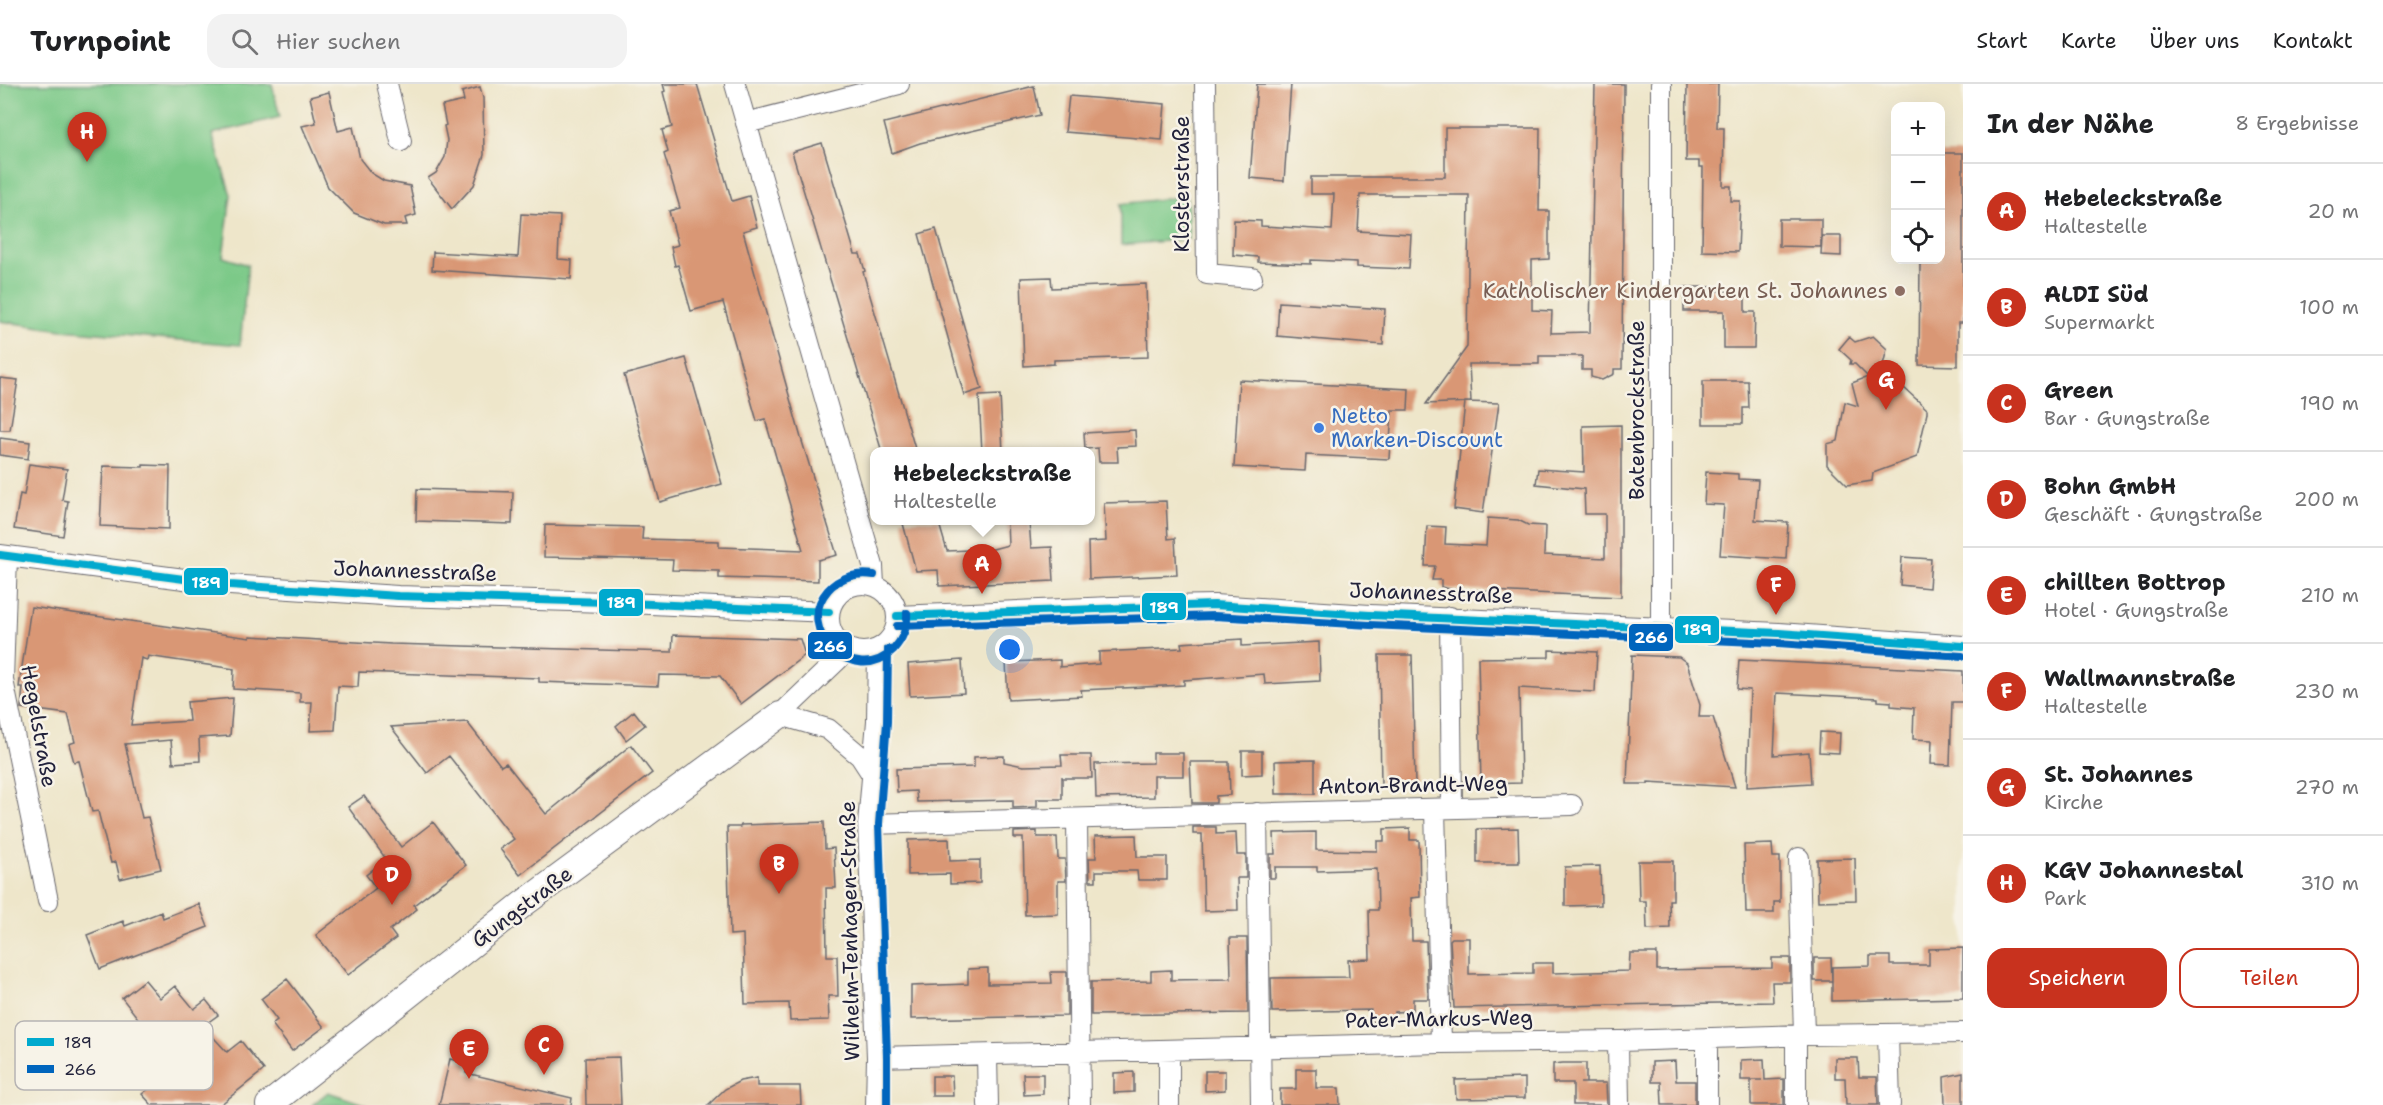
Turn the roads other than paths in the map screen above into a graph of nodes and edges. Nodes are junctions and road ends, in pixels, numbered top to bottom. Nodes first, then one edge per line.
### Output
1 (387, 84) edge
2 (735, 84) edge
3 (899, 84) edge
4 (1205, 84) edge
5 (1661, 84) edge
6 (746, 123) junction
7 (401, 141) dead end
8 (1252, 278) dead end
9 (3, 556) edge
10 (874, 585) junction
11 (829, 612) junction
12 (897, 616) junction
13 (1450, 617) junction
14 (1661, 627) junction
15 (1963, 646) edge
16 (878, 649) junction
17 (849, 650) junction
18 (780, 715) junction
19 (873, 776) junction
20 (1572, 806) dead end
21 (1443, 809) junction
22 (1257, 813) junction
23 (1077, 819) junction
24 (868, 824) junction
25 (1799, 858) dead end
26 (48, 901) dead end
27 (1963, 1033) edge
28 (1888, 1034) junction
29 (1800, 1035) junction
30 (1707, 1038) junction
31 (1618, 1041) junction
32 (1441, 1043) junction
33 (1260, 1047) junction
34 (1168, 1050) junction
35 (1079, 1052) junction
36 (987, 1054) junction
37 (877, 1057) junction
38 (269, 1105) edge
39 (876, 1105) edge
40 (988, 1105) edge
41 (1080, 1105) edge
42 (1169, 1105) edge
43 (1261, 1105) edge
44 (1619, 1105) edge
45 (1707, 1105) edge
46 (1796, 1105) edge
47 (1890, 1105) edge

1 - 7 street
2 - 6 street
3 - 6 street
4 - 8 street, Klosterstraße
5 - 14 street, Batenbrockstraße
6 - 10 street
9 - 11 street, Johannesstraße
9 - 26 street, Hegelstraße
10 - 11 street
10 - 12 street
11 - 17 street
12 - 13 street, Johannesstraße
12 - 16 street
13 - 14 street, Johannesstraße
13 - 21 street
14 - 15 street, Johannesstraße
16 - 17 street
16 - 19 street, Wilhelm-Tenhagen-Straße
17 - 18 street, Gungstraße
18 - 19 street
18 - 38 street, Gungstraße
19 - 24 street, Wilhelm-Tenhagen-Straße
20 - 21 street, Anton-Brandt-Weg
21 - 22 street, Anton-Brandt-Weg
21 - 32 street
22 - 23 street, Anton-Brandt-Weg
22 - 33 street
23 - 24 street, Anton-Brandt-Weg
23 - 35 street
24 - 37 street, Wilhelm-Tenhagen-Straße
25 - 29 street
27 - 28 street, Pater-Markus-Weg
28 - 29 street, Pater-Markus-Weg
28 - 47 street
29 - 30 street, Pater-Markus-Weg
29 - 46 street
30 - 31 street, Pater-Markus-Weg
30 - 45 street
31 - 32 street, Pater-Markus-Weg
31 - 44 street
32 - 33 street, Pater-Markus-Weg
33 - 34 street, Pater-Markus-Weg
33 - 43 street
34 - 35 street, Pater-Markus-Weg
34 - 42 street
35 - 36 street, Pater-Markus-Weg
35 - 41 street
36 - 37 street, Pater-Markus-Weg
36 - 40 street
37 - 39 street, Wilhelm-Tenhagen-Straße

